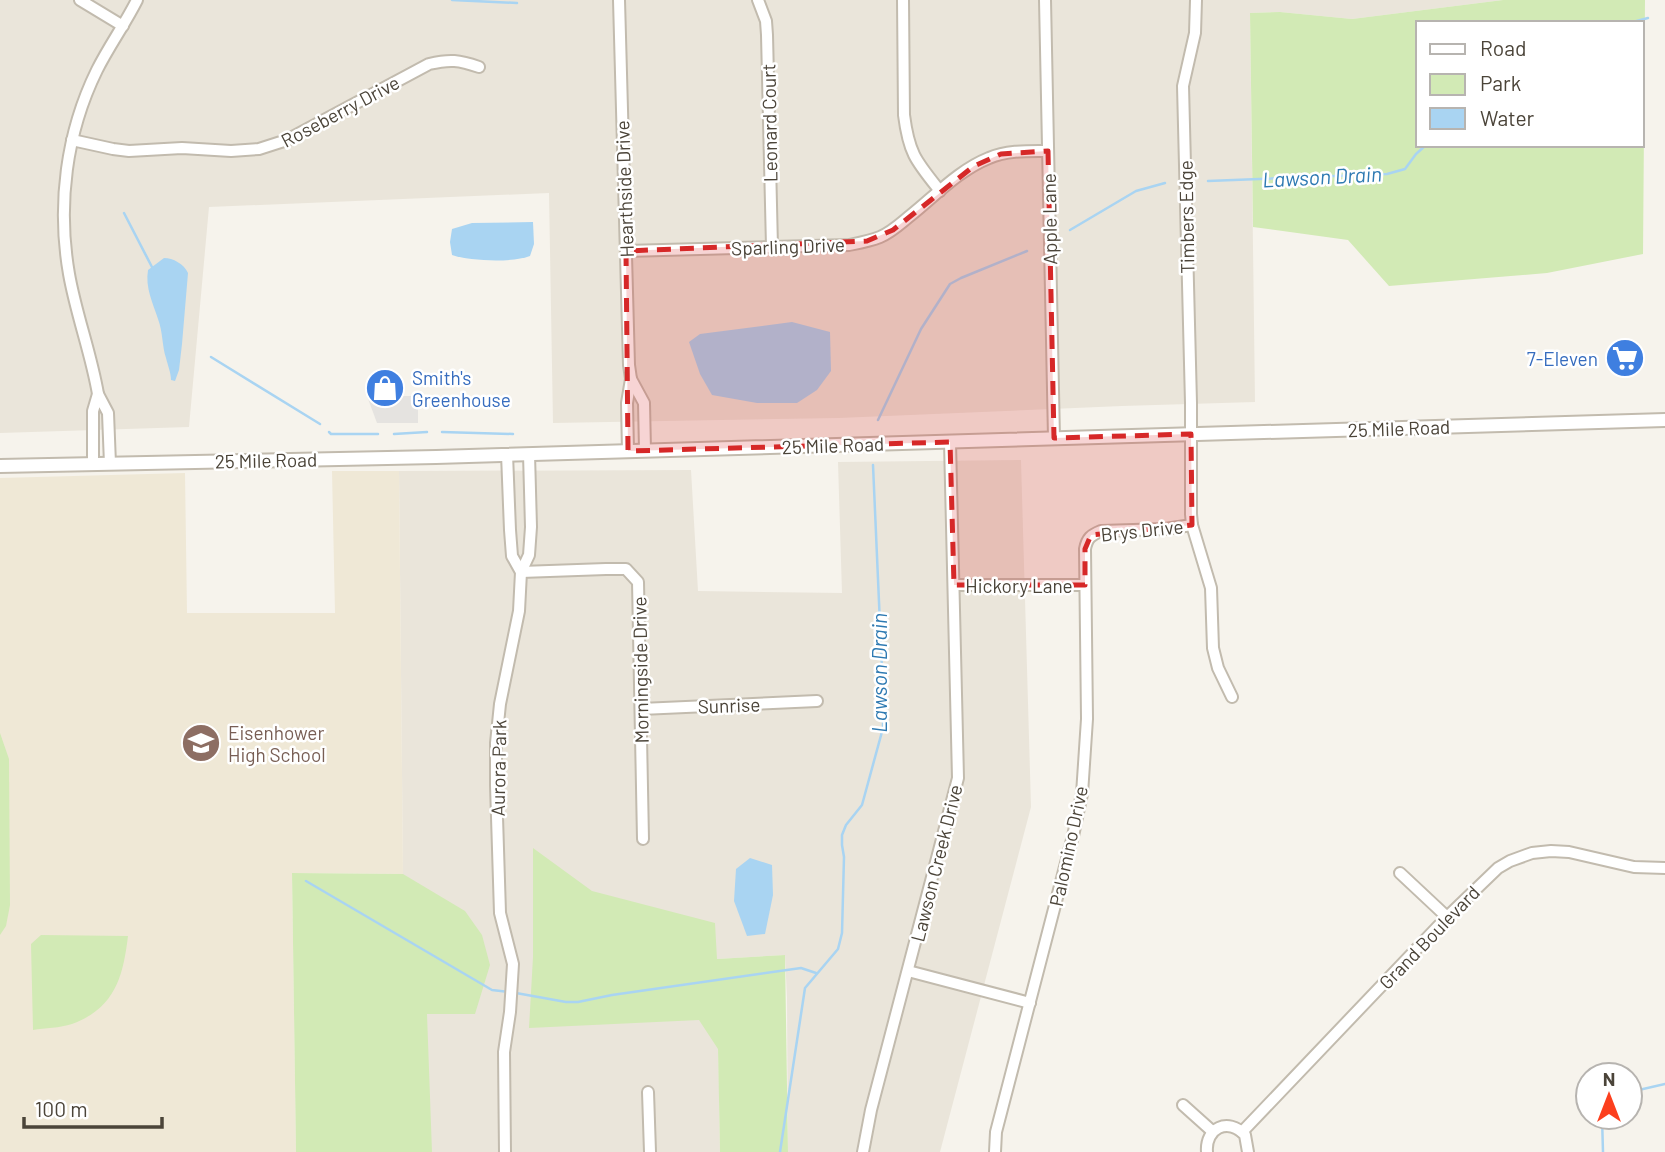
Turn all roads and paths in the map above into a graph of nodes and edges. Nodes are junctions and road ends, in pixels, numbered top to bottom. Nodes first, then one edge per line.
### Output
1 (80, 0) edge
2 (137, 0) edge
3 (619, 0) edge
4 (758, 0) edge
5 (903, 0) edge
6 (1045, 0) edge
7 (1196, 0) edge
8 (123, 26) junction
9 (479, 67) dead end
10 (72, 140) junction
11 (1048, 151) junction
12 (940, 191) junction
13 (772, 247) junction
14 (626, 251) junction
15 (631, 379) junction
16 (98, 394) junction
17 (1665, 420) edge
18 (1191, 434) junction
19 (1054, 438) junction
20 (950, 442) junction
21 (645, 450) junction
22 (628, 451) junction
23 (507, 454) junction
24 (529, 454) junction
25 (93, 464) junction
26 (110, 464) junction
27 (0, 466) edge
28 (530, 516) junction
29 (509, 517) junction
30 (1192, 524) junction
31 (1091, 535) joint
32 (521, 572) junction
33 (1085, 584) junction
34 (954, 585) junction
35 (1232, 697) dead end
36 (817, 701) dead end
37 (641, 709) junction
38 (643, 839) dead end
39 (1665, 868) edge
40 (1400, 873) dead end
41 (1447, 917) junction
42 (908, 971) junction
43 (1030, 1003) junction
44 (648, 1092) dead end
45 (1183, 1105) dead end
46 (1212, 1131) junction
47 (1242, 1132) junction
48 (505, 1152) edge
49 (650, 1152) edge
50 (863, 1152) edge
51 (995, 1152) edge
52 (1207, 1152) edge
53 (1248, 1152) edge

1 - 8 street
2 - 8 street
3 - 14 street, Hearthside Drive
4 - 13 street, Leonard Court
5 - 12 street
6 - 11 street, Apple Lane
7 - 18 street, Timbers Edge
8 - 10 street
9 - 10 street, Roseberry Drive
10 - 16 street
11 - 12 street, Sparling Drive
11 - 19 street, Apple Lane
12 - 13 street, Sparling Drive
13 - 14 street, Sparling Drive
14 - 15 street, Hearthside Drive
15 - 21 street, Hearthside Drive
15 - 22 street, Hearthside Drive
16 - 25 street
16 - 26 street
17 - 18 street, 25 Mile Road
18 - 19 street, 25 Mile Road
18 - 30 street, Timbers Edge
19 - 20 street, 25 Mile Road
20 - 21 street, 25 Mile Road
20 - 34 street, Lawson Creek Drive
21 - 22 street, 25 Mile Road
22 - 24 street, 25 Mile Road
23 - 24 street, 25 Mile Road
23 - 26 street, 25 Mile Road
23 - 29 street, Aurora Park
24 - 28 street, Aurora Park
25 - 26 street, 25 Mile Road
25 - 27 street, 25 Mile Road
28 - 29 street
28 - 32 street, Aurora Park
29 - 32 street, Aurora Park
30 - 31 street, Brys Drive
30 - 35 street, Timbers Edge
31 - 33 street, Palomino Drive
32 - 37 street, Morningside Drive
32 - 48 street, Aurora Park
33 - 34 street, Hickory Lane
33 - 43 street, Palomino Drive
34 - 42 street, Lawson Creek Drive
36 - 37 street, Sunrise
37 - 38 street, Morningside Drive
39 - 41 street, Grand Boulevard
40 - 41 street
41 - 47 street, Grand Boulevard
42 - 43 street
42 - 50 street, Lawson Creek Drive
43 - 51 street, Palomino Drive
44 - 49 street
45 - 46 street
46 - 47 street
46 - 52 street
47 - 53 street

